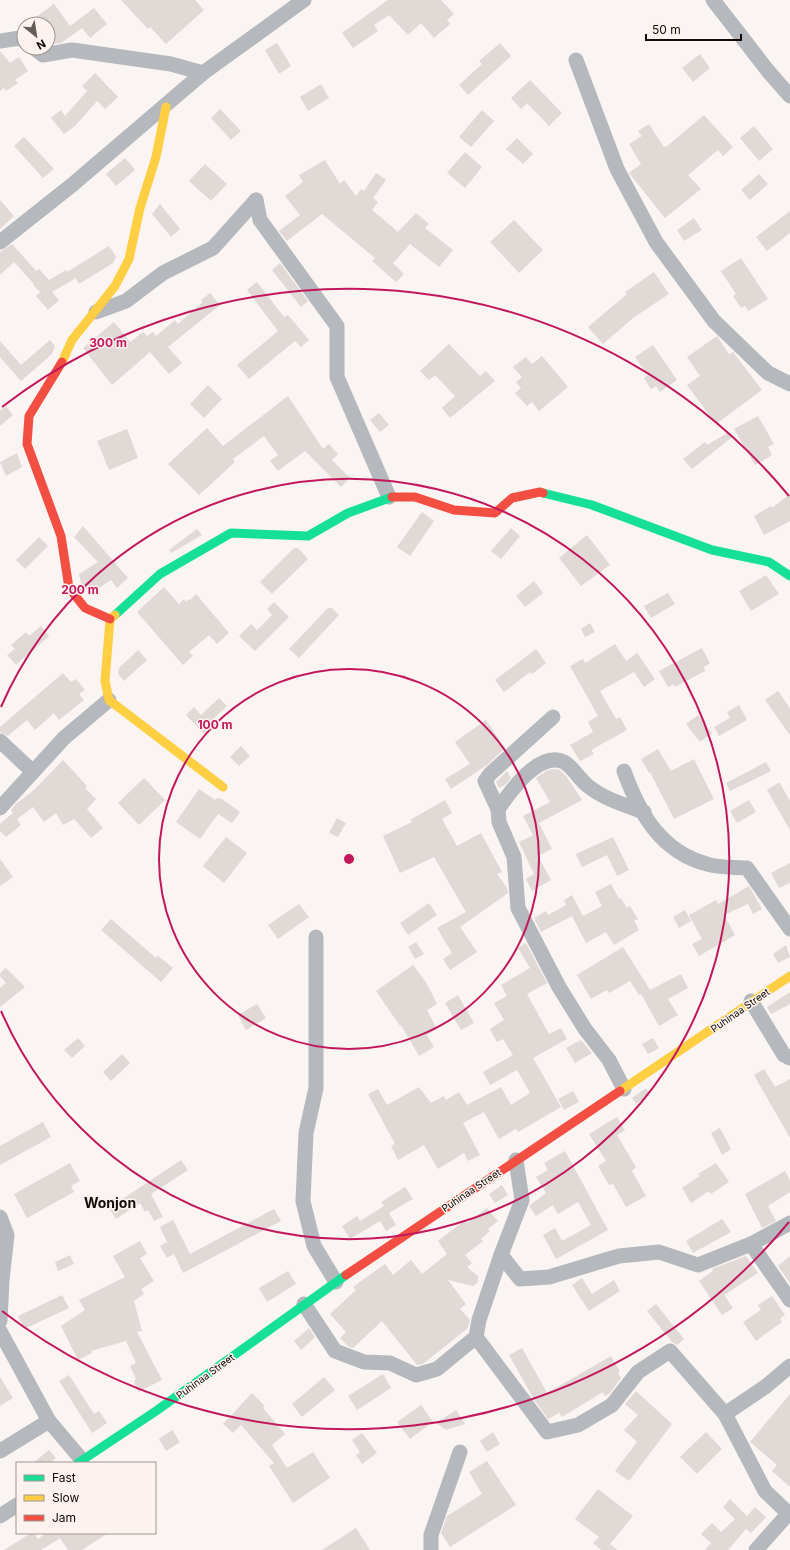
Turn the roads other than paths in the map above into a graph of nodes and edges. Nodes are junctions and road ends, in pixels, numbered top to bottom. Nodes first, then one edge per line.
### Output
1 (713, 0) edge
2 (299, 1) edge
3 (16, 39) edge
4 (0, 42) edge
5 (56, 53) edge
6 (576, 60) dead end
7 (203, 73) junction
8 (790, 96) edge
9 (166, 107) junction
10 (0, 242) edge
11 (96, 312) junction
12 (790, 384) edge
13 (389, 497) junction
14 (790, 576) edge
15 (110, 619) junction
16 (109, 700) junction
17 (554, 717) dead end
18 (0, 741) edge
19 (624, 771) dead end
20 (33, 772) junction
21 (223, 787) dead end
22 (0, 808) edge
23 (498, 809) junction
24 (644, 812) junction
25 (790, 929) edge
26 (316, 937) dead end
27 (790, 976) edge
28 (751, 1001) junction
29 (790, 1058) edge
30 (624, 1089) junction
31 (516, 1160) junction
32 (0, 1217) edge
33 (790, 1224) edge
34 (751, 1244) junction
35 (501, 1255) junction
36 (1, 1280) edge
37 (336, 1282) junction
38 (790, 1300) edge
39 (304, 1304) junction
40 (0, 1321) edge
41 (0, 1331) edge
42 (476, 1337) junction
43 (790, 1366) edge
44 (725, 1414) junction
45 (49, 1421) junction
46 (0, 1451) edge
47 (460, 1452) dead end
48 (80, 1462) edge
49 (16, 1506) edge
50 (789, 1514) edge
51 (0, 1516) edge
52 (431, 1550) edge
53 (756, 1550) edge

1 - 8 street
2 - 7 street
3 - 4 street
5 - 7 street
6 - 12 street
7 - 9 street
9 - 10 street
9 - 11 street
11 - 13 street
11 - 15 street
13 - 14 street
13 - 15 street
15 - 16 street
16 - 20 street
16 - 21 street
17 - 23 street
18 - 20 street
19 - 24 street
20 - 22 street
23 - 24 street
23 - 30 street
24 - 25 street
26 - 37 street
27 - 28 street, Puhinaa Street
28 - 29 street
28 - 30 street, Puhinaa Street
30 - 31 street, Puhinaa Street
31 - 35 street
31 - 37 street, Puhinaa Street
32 - 36 street
33 - 34 street
34 - 35 street
34 - 38 street
35 - 42 street
36 - 40 street
37 - 39 street, Puhinaa Street
39 - 42 street
39 - 48 street, Puhinaa Street
41 - 45 street
42 - 44 street
43 - 44 street
44 - 50 street
45 - 46 street
45 - 48 street
47 - 52 street
49 - 51 street
50 - 53 street

